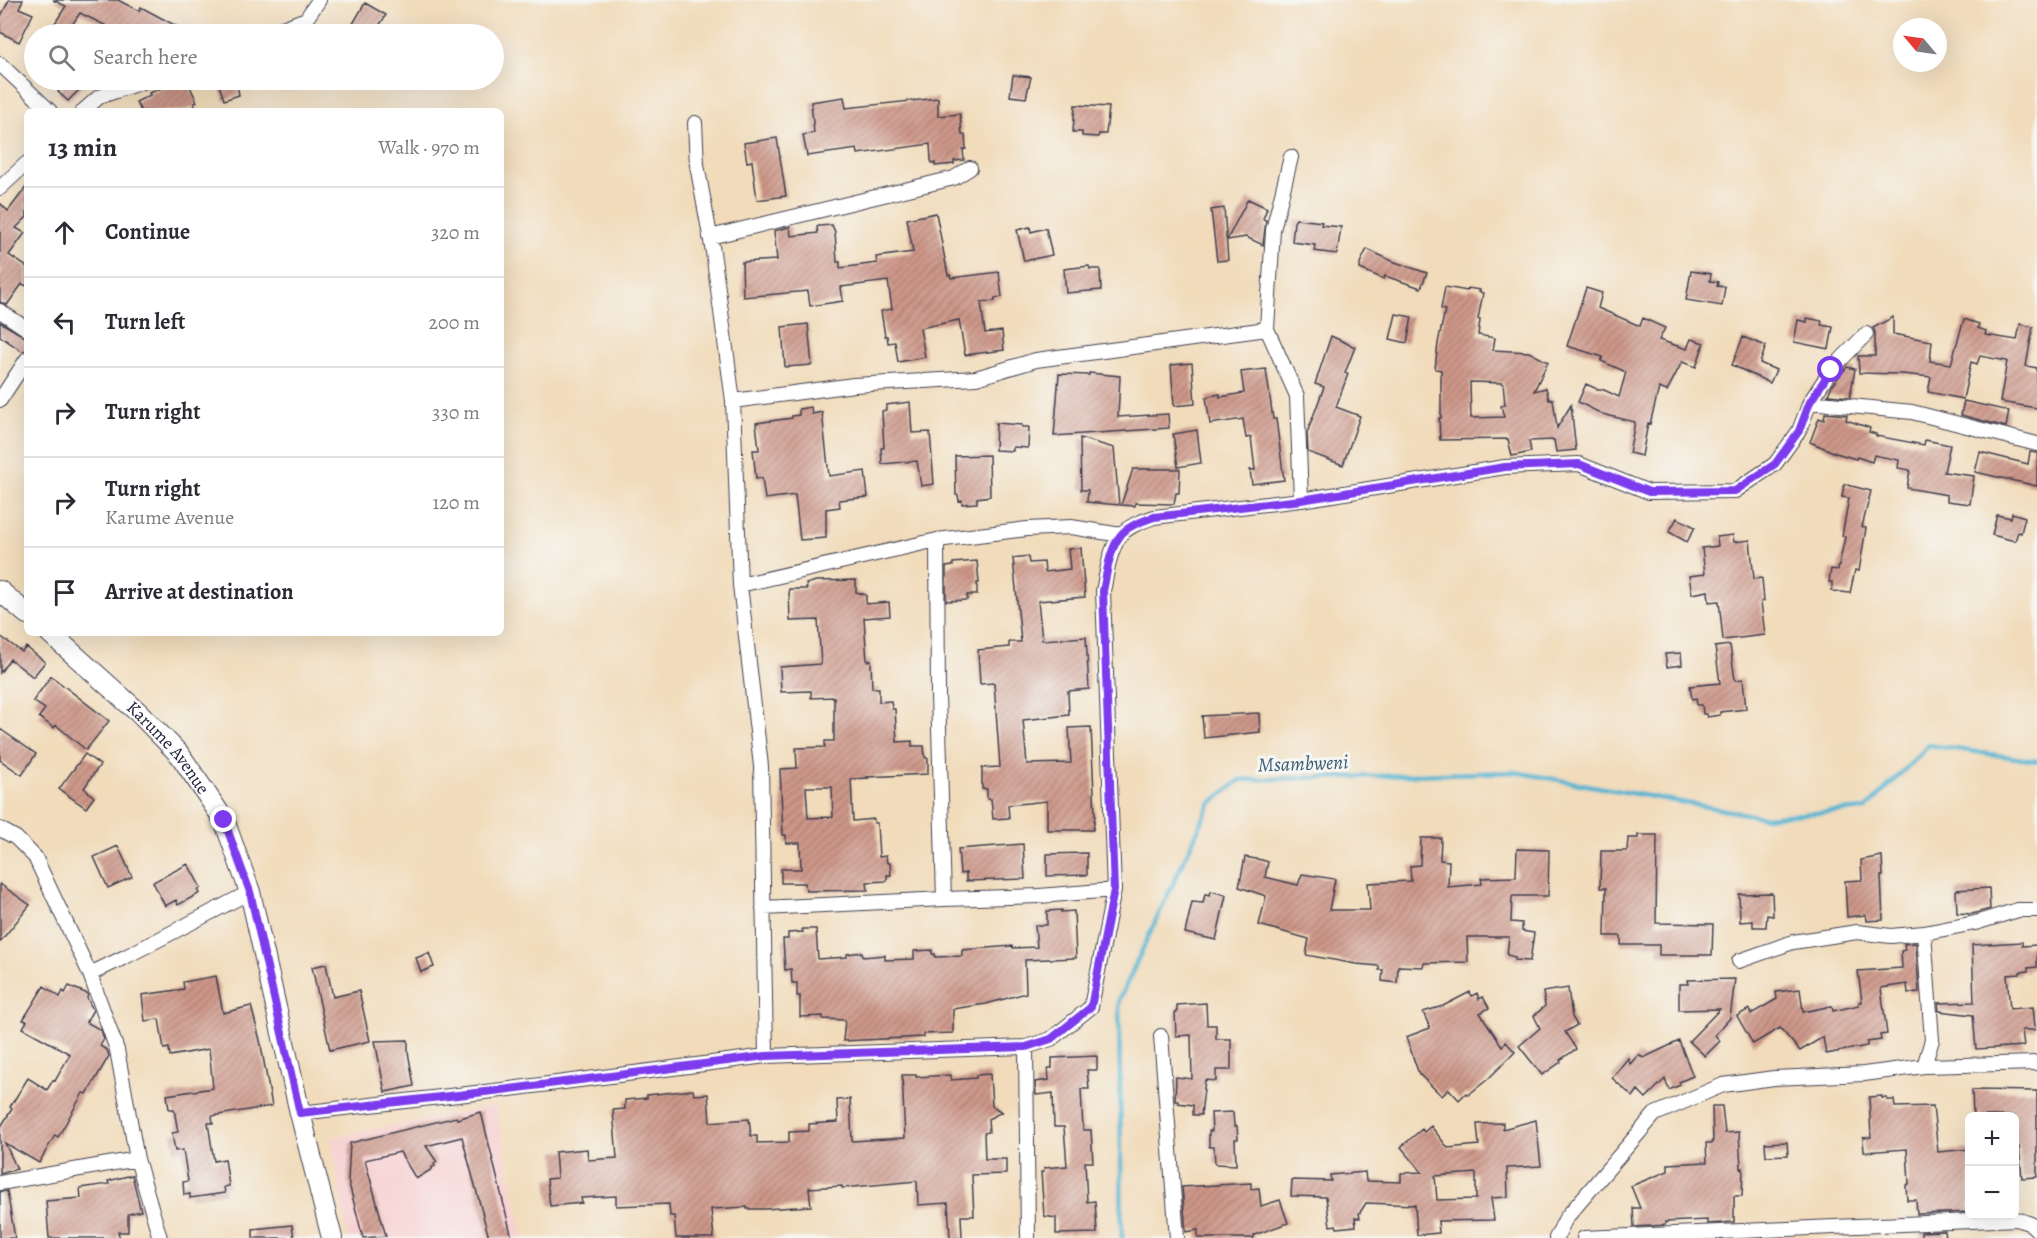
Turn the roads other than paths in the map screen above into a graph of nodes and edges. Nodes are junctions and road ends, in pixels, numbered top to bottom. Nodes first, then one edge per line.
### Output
1 (319, 0) edge
2 (293, 24) edge
3 (0, 64) edge
4 (24, 87) edge
5 (28, 90) edge
6 (119, 90) edge
7 (47, 108) edge
8 (86, 108) edge
9 (695, 123) dead end
10 (1291, 157) dead end
11 (24, 166) edge
12 (970, 168) dead end
13 (0, 188) edge
14 (710, 237) junction
15 (0, 310) edge
16 (24, 327) edge
17 (1267, 329) junction
18 (1866, 334) dead end
19 (24, 364) edge
20 (0, 400) edge
21 (733, 401) junction
22 (1810, 402) junction
23 (2037, 444) edge
24 (1301, 500) junction
25 (1121, 535) junction
26 (937, 540) junction
27 (740, 585) junction
28 (0, 591) edge
29 (24, 611) edge
30 (53, 636) edge
31 (0, 829) edge
32 (1114, 890) junction
33 (250, 892) junction
34 (944, 899) junction
35 (763, 908) junction
36 (2037, 910) edge
37 (1924, 933) junction
38 (1739, 962) dead end
39 (90, 974) junction
40 (1161, 1036) dead end
41 (1026, 1047) junction
42 (766, 1056) junction
43 (2037, 1064) edge
44 (1924, 1066) junction
45 (300, 1113) junction
46 (137, 1159) junction
47 (0, 1183) edge
48 (2037, 1230) edge
49 (160, 1238) edge
50 (333, 1238) edge
51 (1028, 1238) edge
52 (1177, 1238) edge
53 (1556, 1238) edge
54 (1584, 1238) edge

1 - 2 street
3 - 4 street
5 - 7 street
6 - 8 street
9 - 14 street
10 - 17 street
11 - 13 street
12 - 14 street
14 - 21 street
15 - 16 street
17 - 21 street
17 - 24 street
18 - 22 street
19 - 20 street
21 - 27 street
22 - 23 street
22 - 24 street
24 - 25 street
25 - 26 street
25 - 32 street
26 - 27 street
26 - 34 street
27 - 35 street
28 - 29 main road
30 - 33 main road, Karume Avenue
31 - 39 street
32 - 34 street
32 - 41 street
33 - 39 street
33 - 45 main road, Karume Avenue
34 - 35 street
35 - 42 street
36 - 37 street
37 - 38 street
37 - 44 street
39 - 46 street
40 - 52 street
41 - 42 street
41 - 51 street
42 - 45 street
43 - 44 street
44 - 53 street
45 - 50 main road, Karume Avenue
46 - 47 street
46 - 49 street
48 - 54 street

